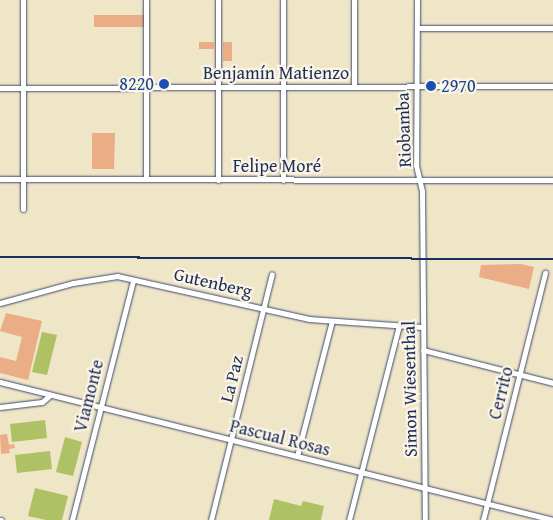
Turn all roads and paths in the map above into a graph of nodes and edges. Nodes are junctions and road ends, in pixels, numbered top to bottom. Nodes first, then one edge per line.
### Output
1 (23, 0) edge
2 (146, 0) edge
3 (218, 0) edge
4 (283, 0) edge
5 (354, 0) edge
6 (417, 0) edge
7 (417, 28) junction
8 (553, 28) edge
9 (553, 86) edge
10 (146, 87) junction
11 (218, 87) junction
12 (283, 87) junction
13 (354, 87) junction
14 (416, 87) junction
15 (0, 88) edge
16 (23, 88) junction
17 (0, 179) edge
18 (23, 179) junction
19 (146, 180) junction
20 (218, 180) junction
21 (283, 180) junction
22 (420, 180) junction
23 (553, 180) edge
24 (23, 208) dead end
25 (422, 258) joint
26 (545, 273) dead end
27 (272, 274) dead end
28 (133, 280) junction
29 (0, 303) edge
30 (264, 309) junction
31 (332, 321) junction
32 (400, 325) junction
33 (422, 327) junction
34 (423, 350) junction
35 (520, 374) junction
36 (0, 382) edge
37 (553, 383) edge
38 (50, 395) junction
39 (0, 407) edge
40 (100, 407) junction
41 (231, 440) junction
42 (297, 456) junction
43 (361, 472) junction
44 (426, 488) junction
45 (487, 503) junction
46 (72, 520) edge
47 (211, 520) edge
48 (349, 520) edge
49 (425, 520) edge
50 (483, 520) edge
51 (553, 520) edge

1 - 16 street
2 - 10 street
3 - 11 street
4 - 12 street
5 - 13 street
6 - 7 street, Riobamba
7 - 8 street
7 - 14 street, Riobamba
9 - 14 street, Benjamín Matienzo
10 - 11 street, Benjamín Matienzo
10 - 16 street, Benjamín Matienzo
10 - 19 street
11 - 12 street, Benjamín Matienzo
11 - 20 street
12 - 13 street, Benjamín Matienzo
12 - 21 street
13 - 14 street, Benjamín Matienzo
14 - 22 street, Riobamba
15 - 16 street, Benjamín Matienzo
16 - 18 street
17 - 18 street, Felipe Moré
18 - 19 street, Felipe Moré
18 - 24 street
19 - 20 street, Felipe Moré
20 - 21 street, Felipe Moré
21 - 22 street, Felipe Moré
22 - 23 street, Felipe Moré
22 - 25 street, Riobamba
25 - 33 street, Simon Wiesenthal
26 - 35 street, Cerrito
27 - 30 street, La Paz
28 - 29 street, Gutenberg
28 - 30 street, Gutenberg
28 - 40 street, Viamonte
30 - 31 street, Gutenberg
30 - 41 street, La Paz
31 - 32 street, Gutenberg
31 - 42 street
32 - 33 street, Gutenberg
32 - 43 street
33 - 34 street, Simon Wiesenthal
34 - 35 street
34 - 44 street, Simon Wiesenthal
35 - 37 street
35 - 45 street, Cerrito
36 - 38 street, Pascual Rosas
38 - 39 street
38 - 40 street, Pascual Rosas
40 - 41 street, Pascual Rosas
40 - 46 street, Viamonte
41 - 42 street, Pascual Rosas
41 - 47 street, La Paz
42 - 43 street, Pascual Rosas
43 - 44 street, Pascual Rosas
43 - 48 street
44 - 45 street, Pascual Rosas
44 - 49 street, Simon Wiesenthal
45 - 50 street, Cerrito
45 - 51 street, Pascual Rosas

